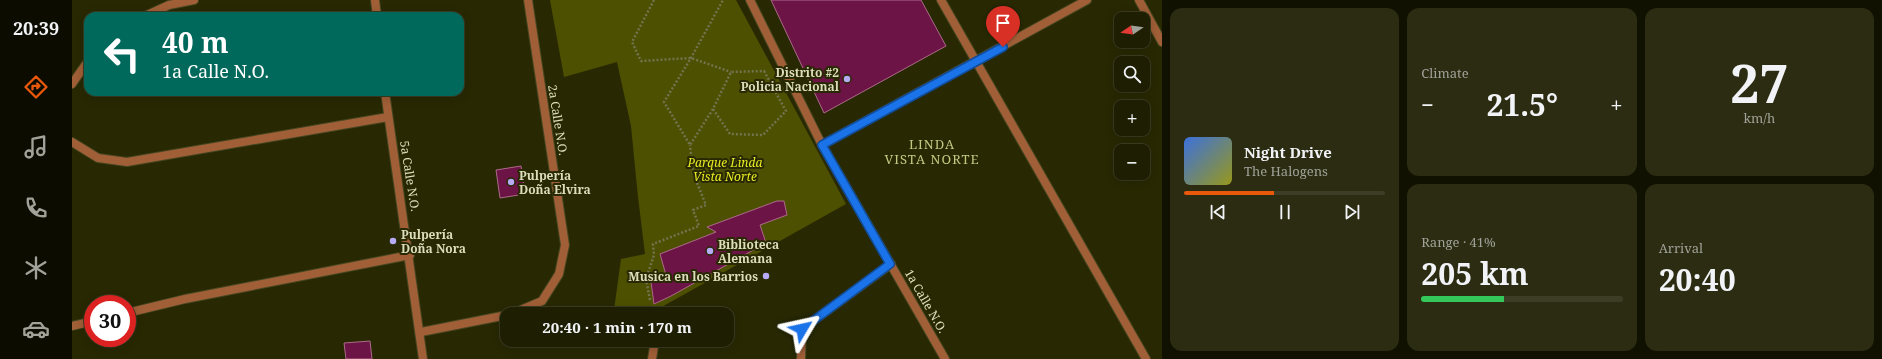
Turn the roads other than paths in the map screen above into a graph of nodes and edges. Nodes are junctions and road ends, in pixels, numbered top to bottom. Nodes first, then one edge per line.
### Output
1 (194, 0) edge
2 (375, 0) edge
3 (528, 0) edge
4 (750, 0) edge
5 (941, 0) edge
6 (1087, 0) edge
7 (1139, 0) edge
8 (154, 12) edge
9 (376, 12) edge
10 (1162, 42) edge
11 (976, 62) junction
12 (84, 67) edge
13 (72, 84) edge
14 (386, 96) edge
15 (388, 117) junction
16 (72, 142) edge
17 (822, 145) junction
18 (410, 255) junction
19 (890, 264) junction
20 (528, 307) edge
21 (136, 311) edge
22 (500, 316) edge
23 (84, 323) edge
24 (72, 326) edge
25 (421, 332) junction
26 (654, 347) edge
27 (423, 359) edge
28 (652, 359) edge
29 (801, 359) edge
30 (945, 359) edge
31 (1146, 359) edge

1 - 8 street
2 - 9 street
3 - 20 street, 2a Calle N.O.
4 - 17 street, 1a Calle N.O.
5 - 11 street
6 - 11 street
7 - 10 street
11 - 17 street
11 - 31 street
12 - 13 street
14 - 15 street, 5a Calle N.O.
15 - 16 street
15 - 18 street, 5a Calle N.O.
17 - 19 street, 1a Calle N.O.
18 - 21 street
18 - 25 street, 5a Calle N.O.
19 - 29 street
19 - 30 street, 1a Calle N.O.
22 - 25 street
23 - 24 street
25 - 27 street, 5a Calle N.O.
26 - 28 street

